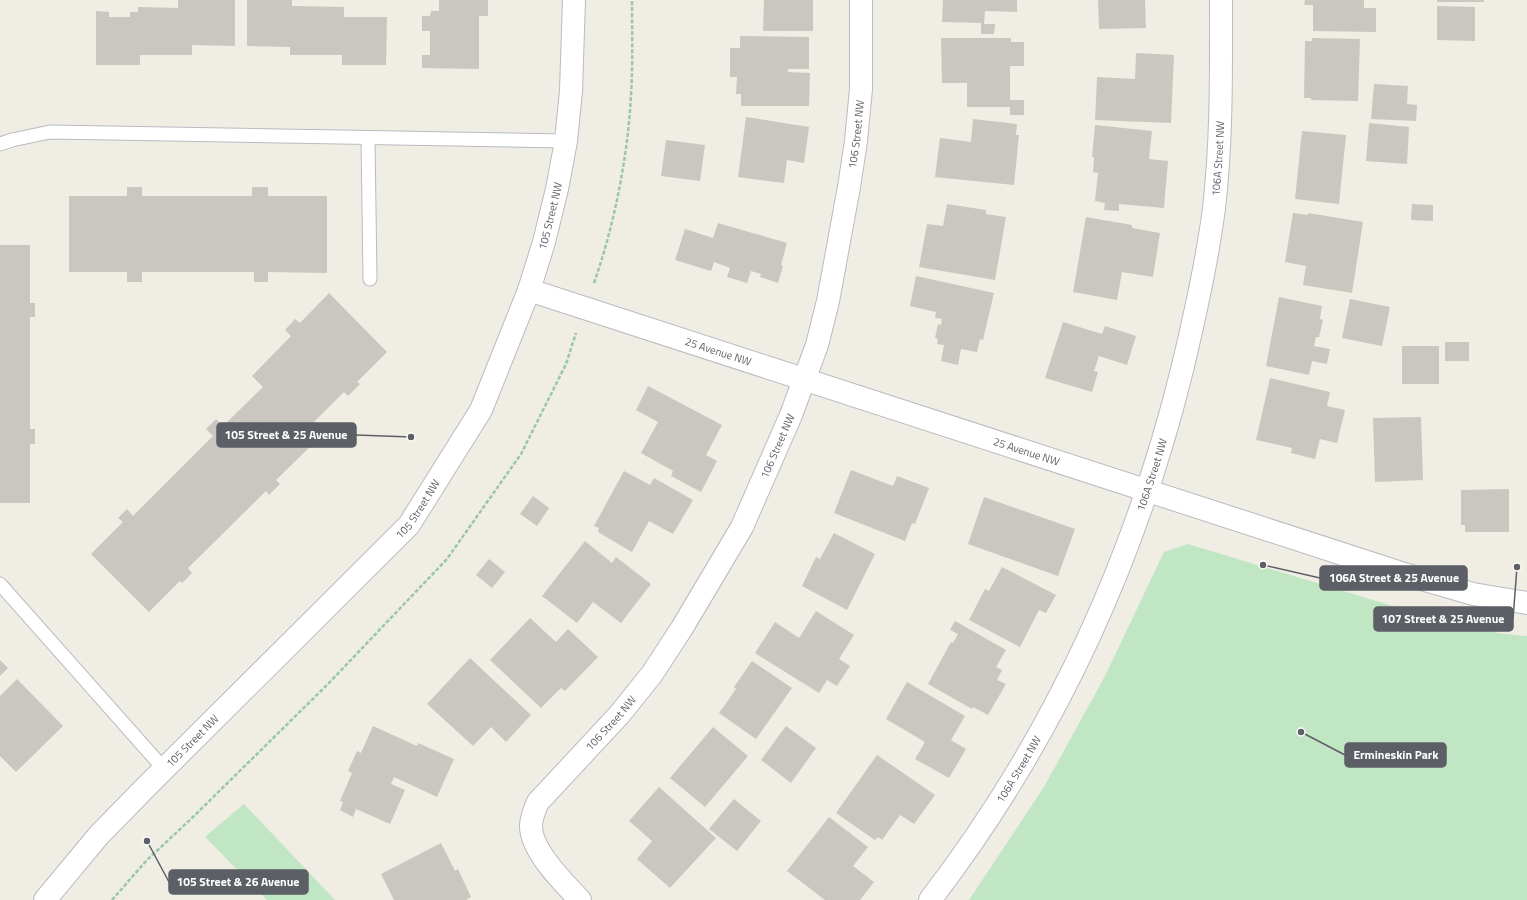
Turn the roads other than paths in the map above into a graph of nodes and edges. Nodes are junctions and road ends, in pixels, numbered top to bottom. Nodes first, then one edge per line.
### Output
1 (574, 0) edge
2 (861, 0) edge
3 (1221, 0) edge
4 (368, 138) junction
5 (566, 140) junction
6 (0, 144) edge
7 (370, 280) dead end
8 (529, 290) junction
9 (805, 379) junction
10 (1148, 491) junction
11 (0, 584) edge
12 (1527, 603) edge
13 (164, 769) junction
14 (45, 900) edge
15 (580, 900) edge
16 (930, 900) edge

1 - 5 street, 105 Street NW
2 - 9 street, 106 Street NW
3 - 10 street, 106A Street NW
4 - 5 lane
4 - 6 lane
4 - 7 lane
5 - 8 street, 105 Street NW
8 - 9 street, 25 Avenue NW
8 - 13 street, 105 Street NW
9 - 10 street, 25 Avenue NW
9 - 15 street, 106 Street NW
10 - 12 street, 25 Avenue NW
10 - 16 street, 106A Street NW
11 - 13 lane
13 - 14 street, 105 Street NW

